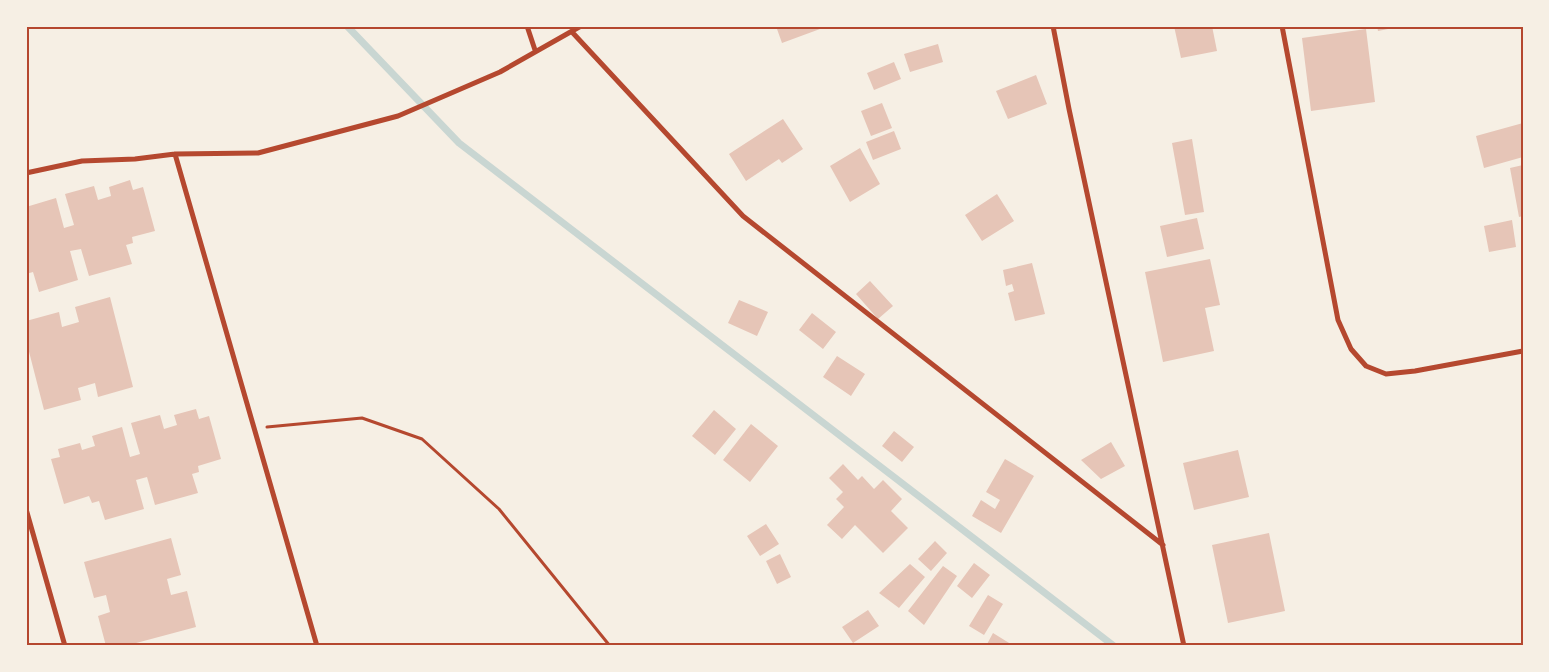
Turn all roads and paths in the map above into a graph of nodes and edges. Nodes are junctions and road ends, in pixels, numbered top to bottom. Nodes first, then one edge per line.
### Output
1 (527, 26) edge
2 (582, 26) edge
3 (1053, 26) edge
4 (1282, 26) edge
5 (572, 32) junction
6 (535, 50) junction
7 (175, 154) junction
8 (26, 174) edge
9 (1523, 352) edge
10 (254, 428) junction
11 (26, 509) edge
12 (1163, 545) junction
13 (65, 646) edge
14 (317, 646) edge
15 (610, 646) edge
16 (1184, 646) edge

1 - 6 street
2 - 5 street
3 - 12 street
4 - 9 street
5 - 6 street
5 - 12 street
6 - 7 street
7 - 8 street
7 - 10 street
10 - 14 street
10 - 15 path
11 - 13 street
12 - 16 street

